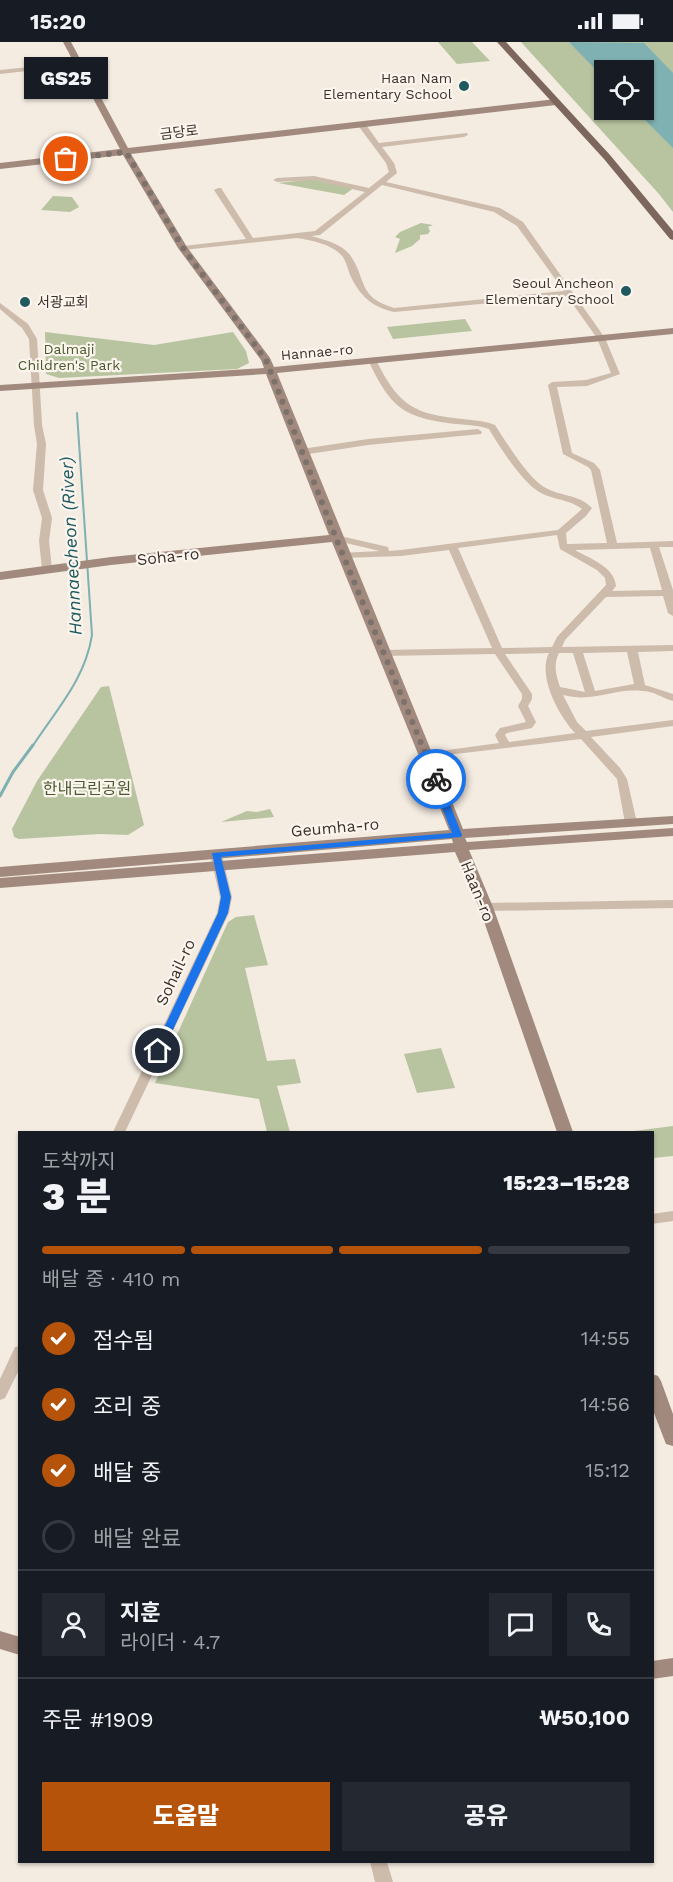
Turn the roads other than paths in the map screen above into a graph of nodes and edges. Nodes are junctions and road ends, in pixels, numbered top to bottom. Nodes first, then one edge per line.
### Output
1 (67, 42) edge
2 (491, 42) edge
3 (501, 42) edge
4 (513, 42) edge
5 (79, 64) junction
6 (522, 65) junction
7 (0, 72) edge
8 (556, 102) junction
9 (361, 124) junction
10 (464, 135) dead end
11 (377, 146) junction
12 (126, 152) junction
13 (0, 166) edge
14 (277, 180) dead end
15 (382, 183) junction
16 (218, 190) dead end
17 (371, 191) junction
18 (295, 235) junction
19 (673, 237) edge
20 (251, 240) junction
21 (183, 248) junction
22 (569, 293) junction
23 (0, 305) edge
24 (673, 331) edge
25 (601, 338) junction
26 (372, 362) junction
27 (312, 368) junction
28 (271, 371) junction
29 (37, 386) junction
30 (0, 388) edge
31 (280, 394) junction
32 (478, 432) dead end
33 (302, 452) junction
34 (561, 532) junction
35 (336, 538) junction
36 (673, 544) edge
37 (654, 545) junction
38 (613, 546) junction
39 (453, 547) junction
40 (563, 547) junction
41 (401, 553) junction
42 (343, 555) junction
43 (47, 569) junction
44 (0, 576) edge
45 (670, 593) edge
46 (605, 594) junction
47 (673, 613) edge
48 (673, 648) edge
49 (632, 649) junction
50 (555, 650) junction
51 (577, 650) junction
52 (498, 651) junction
53 (383, 653) junction
54 (640, 687) junction
55 (555, 689) junction
56 (591, 695) junction
57 (673, 698) edge
58 (673, 723) edge
59 (582, 735) junction
60 (506, 745) junction
61 (426, 756) junction
62 (673, 820) edge
63 (631, 823) junction
64 (673, 832) edge
65 (459, 841) junction
66 (217, 860) junction
67 (0, 872) edge
68 (0, 883) edge
69 (673, 904) edge
70 (486, 907) junction
71 (119, 1131) edge
72 (565, 1131) edge
73 (673, 1216) edge
74 (654, 1219) edge
75 (18, 1355) edge
76 (654, 1387) edge
77 (0, 1394) edge
78 (673, 1439) edge
79 (0, 1640) edge
80 (18, 1645) edge
81 (673, 1667) edge
82 (654, 1670) edge
83 (379, 1863) edge
84 (384, 1882) edge

1 - 5 main road, Haan-ro
2 - 6 main road
3 - 6 main road
4 - 6 main road
5 - 7 street
5 - 12 main road, Haan-ro
6 - 8 main road
8 - 9 main road, 금당로
8 - 19 main road
9 - 11 street
9 - 12 main road, 금당로
10 - 11 street
11 - 15 street
12 - 13 main road, 금당로
12 - 21 main road, Haan-ro
14 - 17 street
15 - 17 street
15 - 22 street
16 - 20 street
17 - 18 street
18 - 20 street
18 - 22 street
20 - 21 street
21 - 28 main road, Haan-ro
22 - 25 street
23 - 29 street
24 - 25 main road, Hannae-ro
25 - 26 main road, Hannae-ro
25 - 38 street
26 - 27 main road, Hannae-ro
26 - 34 street
27 - 28 main road, Hannae-ro
27 - 31 main road
28 - 29 main road, Hannae-ro
28 - 31 main road, Haan-ro
29 - 30 main road, Hannae-ro
29 - 43 street
31 - 33 main road, Haan-ro
32 - 33 street
33 - 35 main road, Haan-ro
34 - 39 street
34 - 40 street
35 - 41 street
35 - 42 main road, Haan-ro
35 - 43 main road, Soha-ro
36 - 37 street
37 - 38 street
37 - 45 street
38 - 40 street
39 - 41 street
39 - 52 street
40 - 46 street
41 - 42 street
42 - 53 main road, Haan-ro
43 - 44 main road, Soha-ro
45 - 46 street
45 - 47 street
46 - 50 street
48 - 49 street
49 - 51 street
49 - 54 street
50 - 51 street
50 - 52 street
50 - 55 street
51 - 56 street
52 - 53 street
52 - 60 street
53 - 61 main road, Haan-ro
54 - 56 street
54 - 57 street
55 - 56 street
55 - 59 street
58 - 59 street
59 - 60 street
59 - 63 street
60 - 61 street
61 - 65 main road, Haan-ro
62 - 63 main road, Geumha-ro
63 - 65 main road, Geumha-ro
64 - 65 main road, Geumha-ro
65 - 66 main road, Geumha-ro
65 - 70 main road, Haan-ro
66 - 67 main road, Geumha-ro
66 - 68 main road, Geumha-ro
66 - 71 street, Sohail-ro
69 - 70 street
70 - 72 main road, Haan-ro
73 - 74 street
75 - 77 street
76 - 78 main road
79 - 80 main road
81 - 82 main road
83 - 84 street

